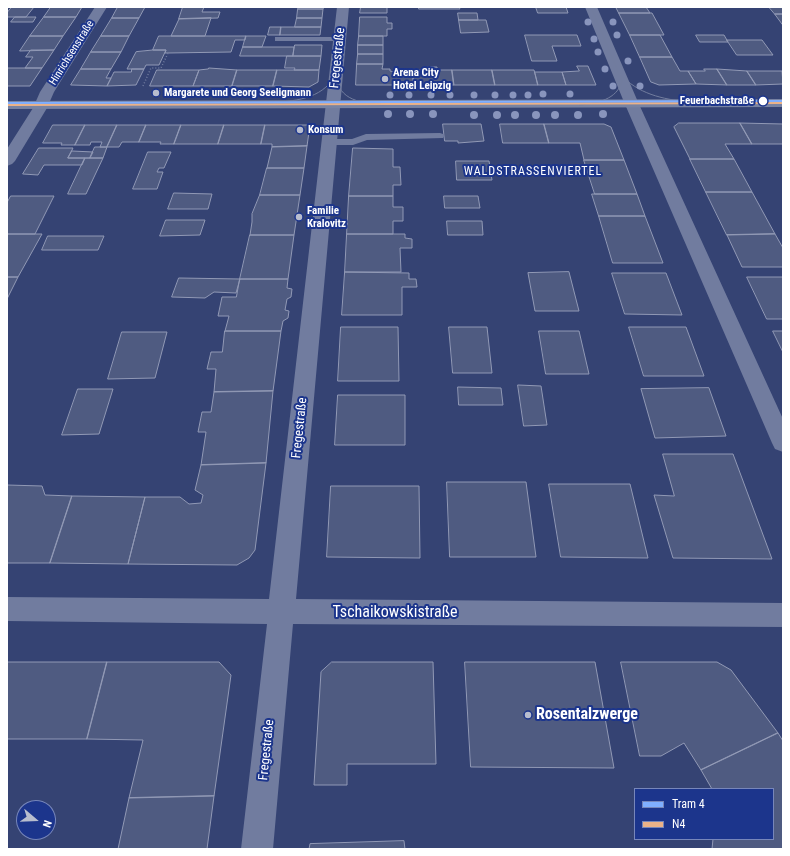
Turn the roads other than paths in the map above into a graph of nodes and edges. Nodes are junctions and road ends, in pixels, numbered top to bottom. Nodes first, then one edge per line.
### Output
1 (101, 7) edge
2 (342, 7) edge
3 (591, 7) edge
4 (278, 39) dead end
5 (339, 39) junction
6 (632, 103) junction
7 (783, 103) edge
8 (333, 104) junction
9 (7, 105) edge
10 (42, 105) junction
11 (440, 136) dead end
12 (329, 142) junction
13 (7, 161) edge
14 (783, 442) edge
15 (7, 610) edge
16 (281, 612) junction
17 (782, 617) edge
18 (257, 849) edge

1 - 10 street, Hinrichsenstraße
2 - 5 street, Fregestraße
3 - 6 street
4 - 5 lane
5 - 8 street, Fregestraße
6 - 7 main road
6 - 8 main road
6 - 14 street
8 - 10 main road
8 - 12 street, Fregestraße
9 - 10 main road
10 - 13 street, Hinrichsenstraße
11 - 12 lane
12 - 16 street, Fregestraße
15 - 16 street, Tschaikowskistraße
16 - 17 street, Tschaikowskistraße
16 - 18 street, Fregestraße

